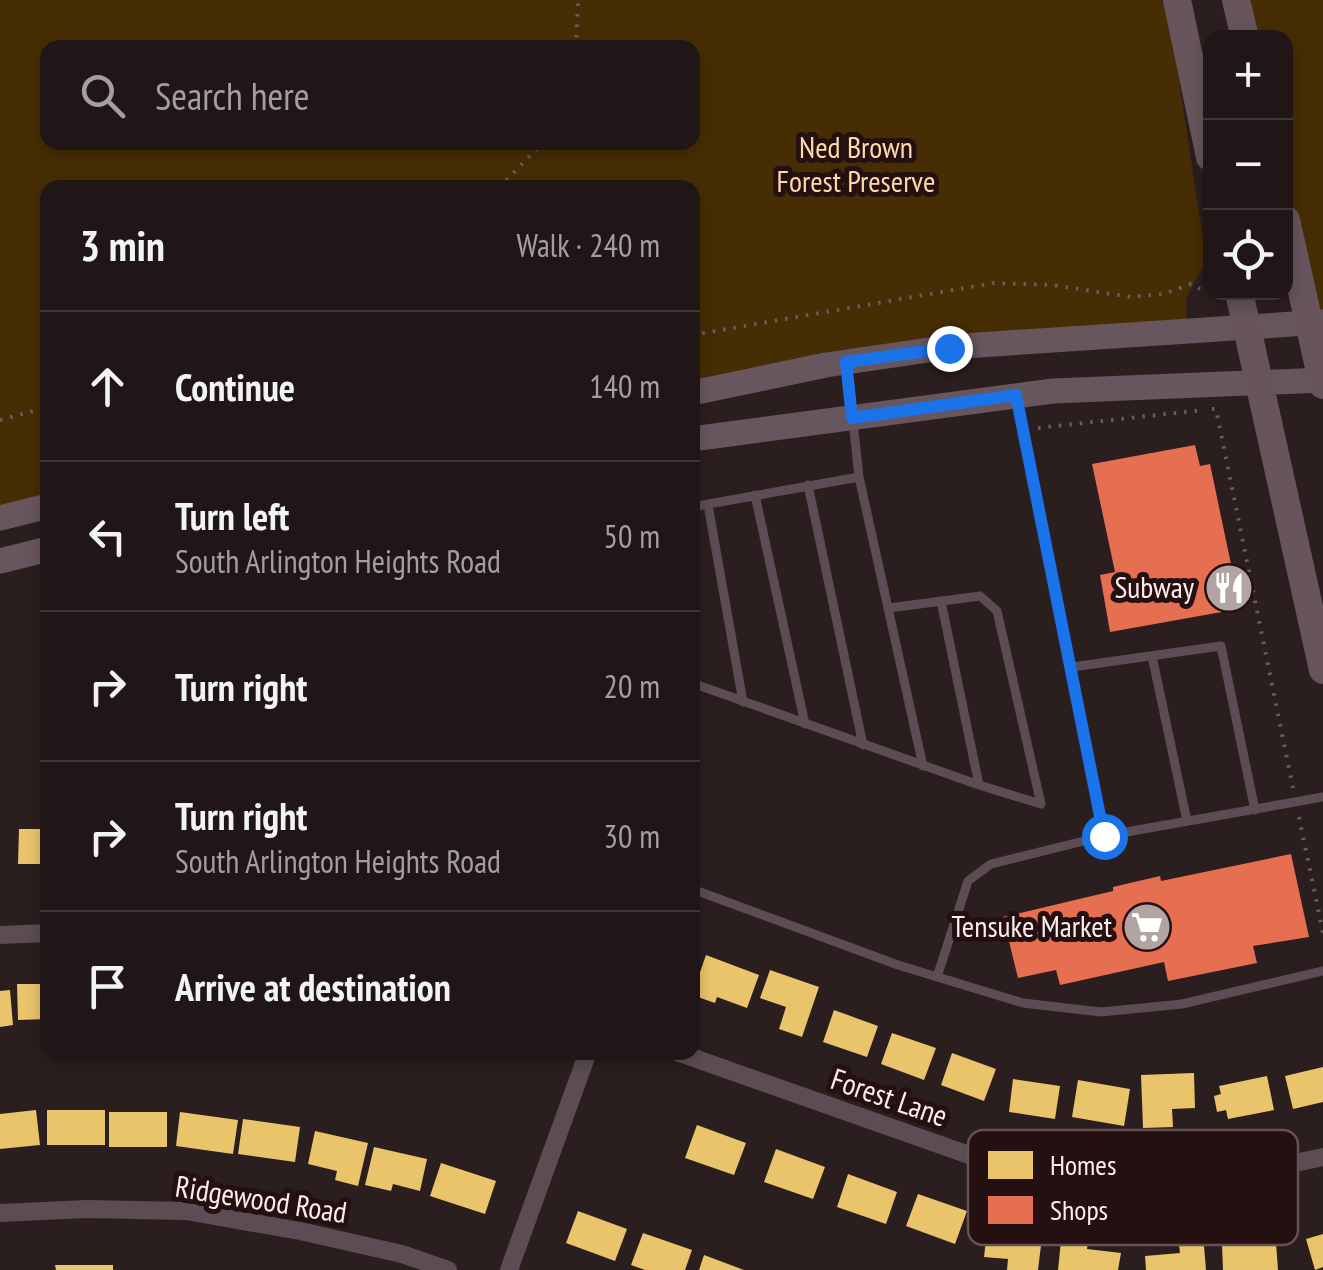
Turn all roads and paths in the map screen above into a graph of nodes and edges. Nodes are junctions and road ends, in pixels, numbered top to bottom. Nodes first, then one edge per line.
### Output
1 (578, 0) edge
2 (1177, 0) edge
3 (1236, 0) edge
4 (1243, 30) edge
5 (576, 40) edge
6 (1203, 124) edge
7 (535, 150) edge
8 (507, 180) edge
9 (1293, 244) edge
10 (1200, 289) dead end
11 (1242, 300) edge
12 (1316, 322) edge
13 (1247, 326) junction
14 (700, 333) edge
15 (846, 362) junction
16 (1258, 382) junction
17 (1323, 382) edge
18 (700, 391) edge
19 (1016, 395) junction
20 (40, 409) edge
21 (852, 418) junction
22 (0, 420) edge
23 (1024, 430) junction
24 (700, 438) edge
25 (858, 477) junction
26 (808, 485) junction
27 (754, 495) junction
28 (708, 504) junction
29 (700, 506) edge
30 (40, 508) edge
31 (0, 518) edge
32 (40, 550) edge
33 (0, 561) edge
34 (941, 601) junction
35 (888, 608) junction
36 (1152, 656) junction
37 (1072, 667) junction
38 (1323, 670) edge
39 (700, 686) edge
40 (743, 702) junction
41 (806, 724) junction
42 (863, 744) junction
43 (923, 766) junction
44 (978, 786) junction
45 (1323, 797) edge
46 (1296, 802) junction
47 (1255, 810) junction
48 (1187, 822) junction
49 (1104, 836) junction
50 (700, 892) edge
51 (40, 933) edge
52 (1323, 933) edge
53 (0, 935) edge
54 (1323, 972) edge
55 (937, 977) junction
56 (585, 1060) edge
57 (700, 1060) edge
58 (968, 1154) edge
59 (1323, 1157) edge
60 (1298, 1162) edge
61 (0, 1213) edge
62 (448, 1270) edge
63 (508, 1270) edge

1 - 5 path
2 - 6 main road
3 - 4 main road
7 - 8 path
9 - 12 main road
10 - 14 path
11 - 13 main road
12 - 13 main road
12 - 17 main road
13 - 15 main road
13 - 16 main road
15 - 18 main road
15 - 21 lane
16 - 17 main road
16 - 19 main road
16 - 38 main road
19 - 21 main road
19 - 23 lane
20 - 22 path
21 - 24 main road
21 - 25 lane
23 - 37 lane
23 - 46 path
25 - 26 lane
25 - 35 lane
26 - 27 lane
26 - 42 lane
27 - 28 lane
27 - 41 lane
28 - 29 lane
28 - 40 lane
30 - 31 main road
32 - 33 main road
34 - 35 lane
34 - 44 lane
34 - 44 lane
35 - 43 lane
36 - 37 lane
36 - 47 lane
36 - 48 lane
37 - 49 lane
39 - 40 lane
40 - 41 lane
41 - 42 lane
42 - 43 lane
43 - 44 lane
45 - 46 lane
46 - 47 lane
46 - 52 path
47 - 48 lane
48 - 49 lane
49 - 55 lane
50 - 55 lane
51 - 53 street
54 - 55 lane
56 - 63 street
57 - 58 street, Forest Lane
59 - 60 street, Forest Lane
61 - 62 street, Ridgewood Road

